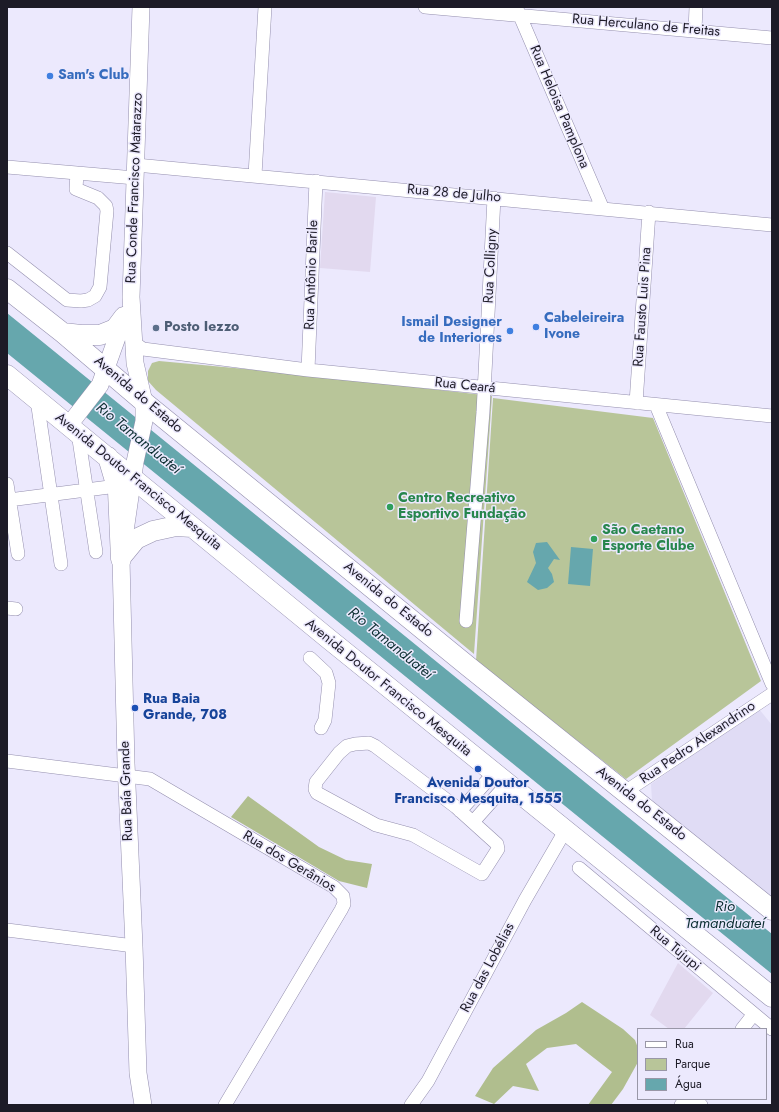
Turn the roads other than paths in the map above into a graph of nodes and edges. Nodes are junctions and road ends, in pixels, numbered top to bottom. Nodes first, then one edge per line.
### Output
1 (141, 7) edge
2 (265, 7) edge
3 (425, 7) edge
4 (696, 7) edge
5 (518, 11) edge
6 (695, 31) junction
7 (772, 38) edge
8 (7, 167) edge
9 (136, 171) junction
10 (77, 173) junction
11 (255, 175) junction
12 (316, 181) junction
13 (494, 198) junction
14 (597, 207) junction
15 (649, 212) junction
16 (772, 225) edge
17 (7, 253) edge
18 (7, 289) edge
19 (131, 297) junction
20 (124, 317) junction
21 (63, 332) junction
22 (134, 342) junction
23 (160, 351) junction
24 (308, 370) junction
25 (137, 373) junction
26 (7, 375) edge
27 (103, 377) junction
28 (484, 388) junction
29 (37, 400) junction
30 (636, 403) junction
31 (656, 405) junction
32 (144, 412) junction
33 (772, 416) edge
34 (75, 424) junction
35 (128, 475) junction
36 (7, 484) edge
37 (86, 490) junction
38 (51, 495) junction
39 (9, 500) junction
40 (192, 527) junction
41 (96, 552) dead end
42 (18, 554) dead end
43 (122, 557) junction
44 (61, 564) dead end
45 (466, 621) dead end
46 (310, 658) dead end
47 (772, 684) edge
48 (772, 694) edge
49 (321, 728) dead end
50 (7, 761) edge
51 (126, 776) junction
52 (501, 779) junction
53 (625, 792) junction
54 (460, 811) junction
55 (473, 822) junction
56 (565, 831) junction
57 (579, 868) dead end
58 (772, 910) edge
59 (7, 930) edge
60 (134, 946) junction
61 (772, 997) edge
62 (753, 1015) junction
63 (743, 1028) edge
64 (772, 1029) edge
65 (143, 1105) edge
66 (225, 1105) edge
67 (411, 1105) edge

1 - 9 main road, Rua Conde Francisco Matarazzo
2 - 11 street
3 - 5 street, Rua Herculano de Freitas
4 - 6 street
5 - 6 street, Rua Herculano de Freitas
5 - 14 street, Rua Heloisa Pamplona
6 - 7 street, Rua Herculano de Freitas
8 - 10 street, Rua 28 de Julho
9 - 10 street, Rua 28 de Julho
9 - 11 street, Rua 28 de Julho
9 - 19 main road, Rua Conde Francisco Matarazzo
10 - 17 street
11 - 12 street, Rua 28 de Julho
12 - 13 street, Rua 28 de Julho
12 - 24 street, Rua Antônio Barile
13 - 14 street, Rua 28 de Julho
13 - 28 street, Rua Colligny
14 - 15 street, Rua 28 de Julho
15 - 16 street, Rua 28 de Julho
15 - 30 street, Rua Fausto Luis Pina
18 - 21 highway, Avenida do Estado
19 - 20 main road, Rua Conde Francisco Matarazzo
19 - 22 main road, Rua Conde Francisco Matarazzo
20 - 21 highway
20 - 27 main road, Rua Conde Francisco Matarazzo
21 - 27 highway, Avenida do Estado
22 - 23 street, Rua Ceará
22 - 25 main road, Rua Conde Francisco Matarazzo
23 - 24 street, Rua Ceará
23 - 25 street
24 - 28 street, Rua Ceará
25 - 32 main road, Rua Conde Francisco Matarazzo
26 - 29 highway, Avenida Doutor Francisco Mesquita
27 - 32 highway, Avenida do Estado
27 - 34 main road, Rua Conde Francisco Matarazzo
28 - 30 street, Rua Ceará
28 - 45 street, Rua Colligny
29 - 34 highway, Avenida Doutor Francisco Mesquita
29 - 38 street
30 - 31 street, Rua Ceará
31 - 33 street, Rua Ceará
31 - 47 street
32 - 35 main road, Rua Conde Francisco Matarazzo
32 - 53 highway, Avenida do Estado
34 - 35 highway, Avenida Doutor Francisco Mesquita
34 - 37 street
35 - 37 street
35 - 40 highway, Avenida Doutor Francisco Mesquita
35 - 43 highway
36 - 39 street
37 - 38 street
37 - 41 street
38 - 39 street
38 - 44 street
39 - 42 street
40 - 43 highway
40 - 52 highway, Avenida Doutor Francisco Mesquita
43 - 51 main road, Rua Baía Grande
46 - 49 street
48 - 53 street, Rua Pedro Alexandrino
50 - 51 street, Rua dos Gerânios
51 - 60 main road, Rua Baía Grande
51 - 66 street, Rua dos Gerânios
52 - 54 street
52 - 55 street
52 - 56 highway, Avenida Doutor Francisco Mesquita
53 - 58 highway, Avenida do Estado
54 - 55 street
54 - 55 street
56 - 61 highway, Avenida Doutor Francisco Mesquita
56 - 67 street, Rua das Lobélias
57 - 62 street, Rua Tujupi
59 - 60 street
60 - 65 main road, Rua Baía Grande
62 - 63 street
62 - 64 street, Rua Tujupi

